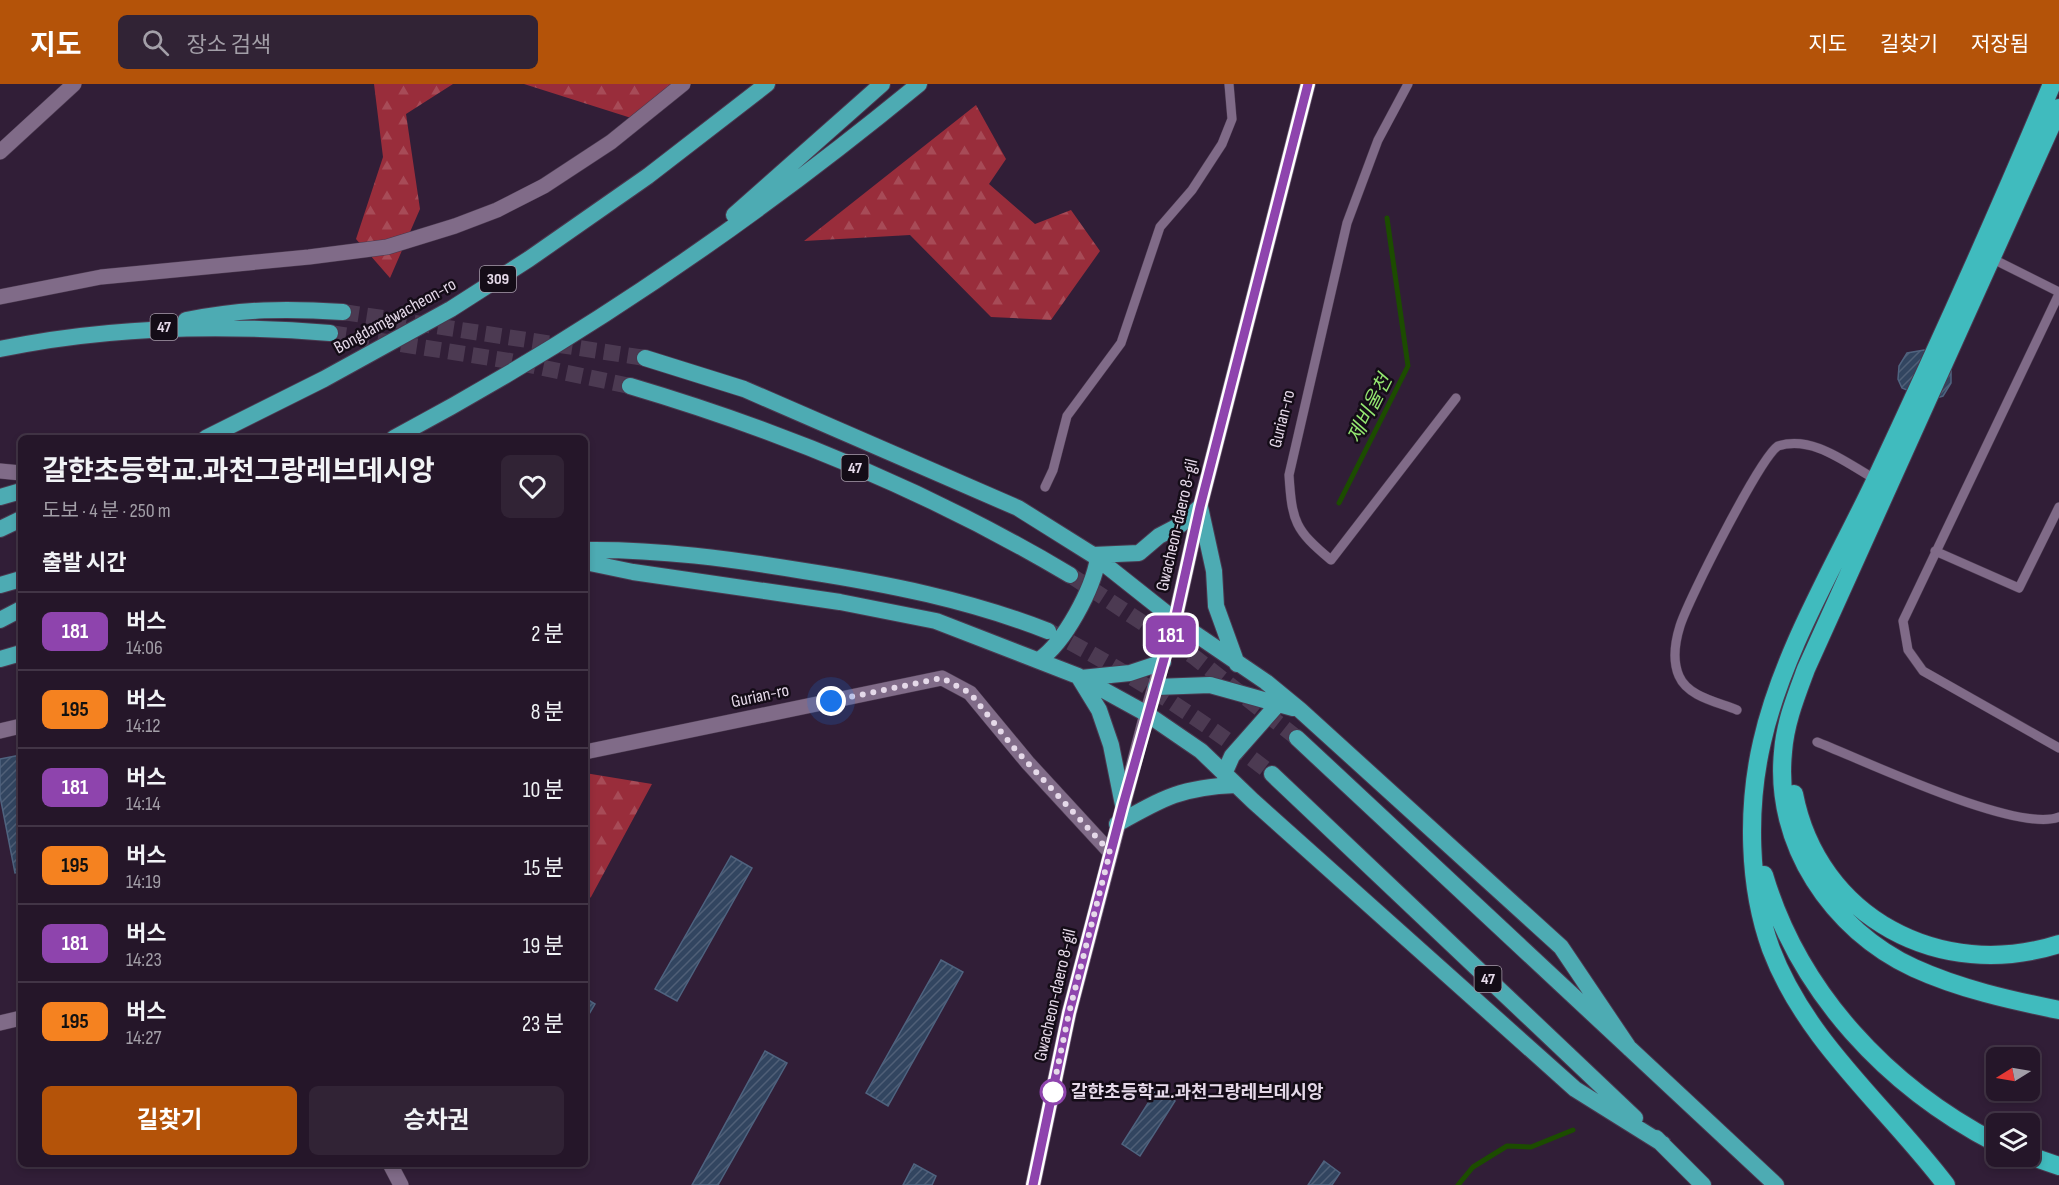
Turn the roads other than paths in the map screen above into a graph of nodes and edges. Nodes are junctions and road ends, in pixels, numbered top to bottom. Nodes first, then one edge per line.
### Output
1 (74, 84) edge
2 (683, 84) edge
3 (767, 84) edge
4 (882, 84) edge
5 (919, 84) edge
6 (1229, 84) edge
7 (1308, 84) edge
8 (1408, 84) edge
9 (2052, 84) edge
10 (2059, 108) edge
11 (0, 152) edge
12 (1991, 258) junction
13 (665, 274) junction
14 (2059, 293) edge
15 (0, 297) edge
16 (343, 312) tunnel mouth
17 (124, 331) junction
18 (330, 333) tunnel mouth
19 (0, 349) edge
20 (645, 358) tunnel mouth
21 (630, 386) tunnel mouth
22 (1456, 398) dead end
23 (212, 435) edge
24 (400, 435) edge
25 (0, 471) edge
26 (18, 473) edge
27 (1875, 479) junction
28 (1045, 487) dead end
29 (18, 492) edge
30 (0, 497) edge
31 (1200, 507) junction
32 (2059, 507) edge
33 (18, 520) edge
34 (0, 529) edge
35 (588, 550) edge
36 (1935, 551) junction
37 (1096, 557) junction
38 (588, 563) edge
39 (1070, 575) tunnel mouth
40 (18, 580) edge
41 (0, 585) edge
42 (18, 611) edge
43 (0, 620) edge
44 (1175, 620) junction
45 (1048, 631) tunnel mouth
46 (18, 654) edge
47 (0, 659) edge
48 (1039, 660) junction
49 (1163, 662) junction
50 (1237, 664) junction
51 (1806, 669) junction
52 (1079, 677) junction
53 (1156, 687) junction
54 (1278, 704) junction
55 (1300, 710) junction
56 (1737, 710) dead end
57 (1147, 714) junction
58 (18, 727) edge
59 (0, 731) edge
60 (1297, 738) tunnel mouth
61 (1817, 742) dead end
62 (2059, 748) edge
63 (588, 751) edge
64 (1272, 774) tunnel mouth
65 (1230, 779) junction
66 (1755, 796) junction
67 (1123, 805) junction
68 (2059, 817) edge
69 (1117, 824) junction
70 (1110, 852) junction
71 (2059, 944) edge
72 (2059, 1010) edge
73 (18, 1019) edge
74 (0, 1023) edge
75 (1629, 1048) junction
76 (1986, 1138) edge
77 (1663, 1144) junction
78 (2040, 1159) edge
79 (2059, 1166) edge
80 (392, 1167) edge
81 (401, 1185) edge
82 (1033, 1185) edge
83 (1703, 1185) edge
84 (1776, 1185) edge
85 (1946, 1185) edge

1 - 11 street
2 - 15 street
3 - 23 highway, Bongdamgwacheon-ro / 309
4 - 13 highway
5 - 13 highway
6 - 28 lane
7 - 31 street, Gwacheon-daero 8-gil
8 - 22 lane, Gurian-ro
9 - 27 highway
10 - 12 highway
12 - 14 lane
12 - 51 highway
13 - 24 highway
14 - 36 lane
16 - 17 highway
17 - 18 highway, 47
17 - 19 highway, 47
20 - 37 highway
21 - 39 highway, 47
25 - 26 street
27 - 56 lane
27 - 66 highway
29 - 30 highway
31 - 37 highway
31 - 44 street, Gwacheon-daero 8-gil
31 - 50 highway
32 - 36 lane
33 - 34 highway
35 - 45 highway
36 - 62 lane
37 - 44 highway
37 - 48 highway
38 - 48 highway
40 - 41 highway
42 - 43 highway
44 - 49 street, Gwacheon-daero 8-gil
44 - 50 highway
46 - 47 highway
48 - 52 highway
49 - 52 highway
49 - 53 street, Gwacheon-daero 8-gil
50 - 55 highway
51 - 71 highway
51 - 72 highway
52 - 57 highway
52 - 67 highway
53 - 54 highway
53 - 57 street, Gwacheon-daero 8-gil
54 - 55 highway
54 - 65 highway
55 - 75 highway
57 - 65 highway
57 - 67 street, Gwacheon-daero 8-gil
58 - 59 street
60 - 75 highway
61 - 68 lane
63 - 70 street, Gurian-ro
64 - 77 highway, 47
65 - 69 highway
65 - 77 highway
66 - 76 highway
66 - 85 highway
67 - 69 street, Gwacheon-daero 8-gil
69 - 70 street, Gwacheon-daero 8-gil
70 - 82 street, Gwacheon-daero 8-gil
73 - 74 street
75 - 84 highway
77 - 83 highway, 47
78 - 79 highway
80 - 81 street

